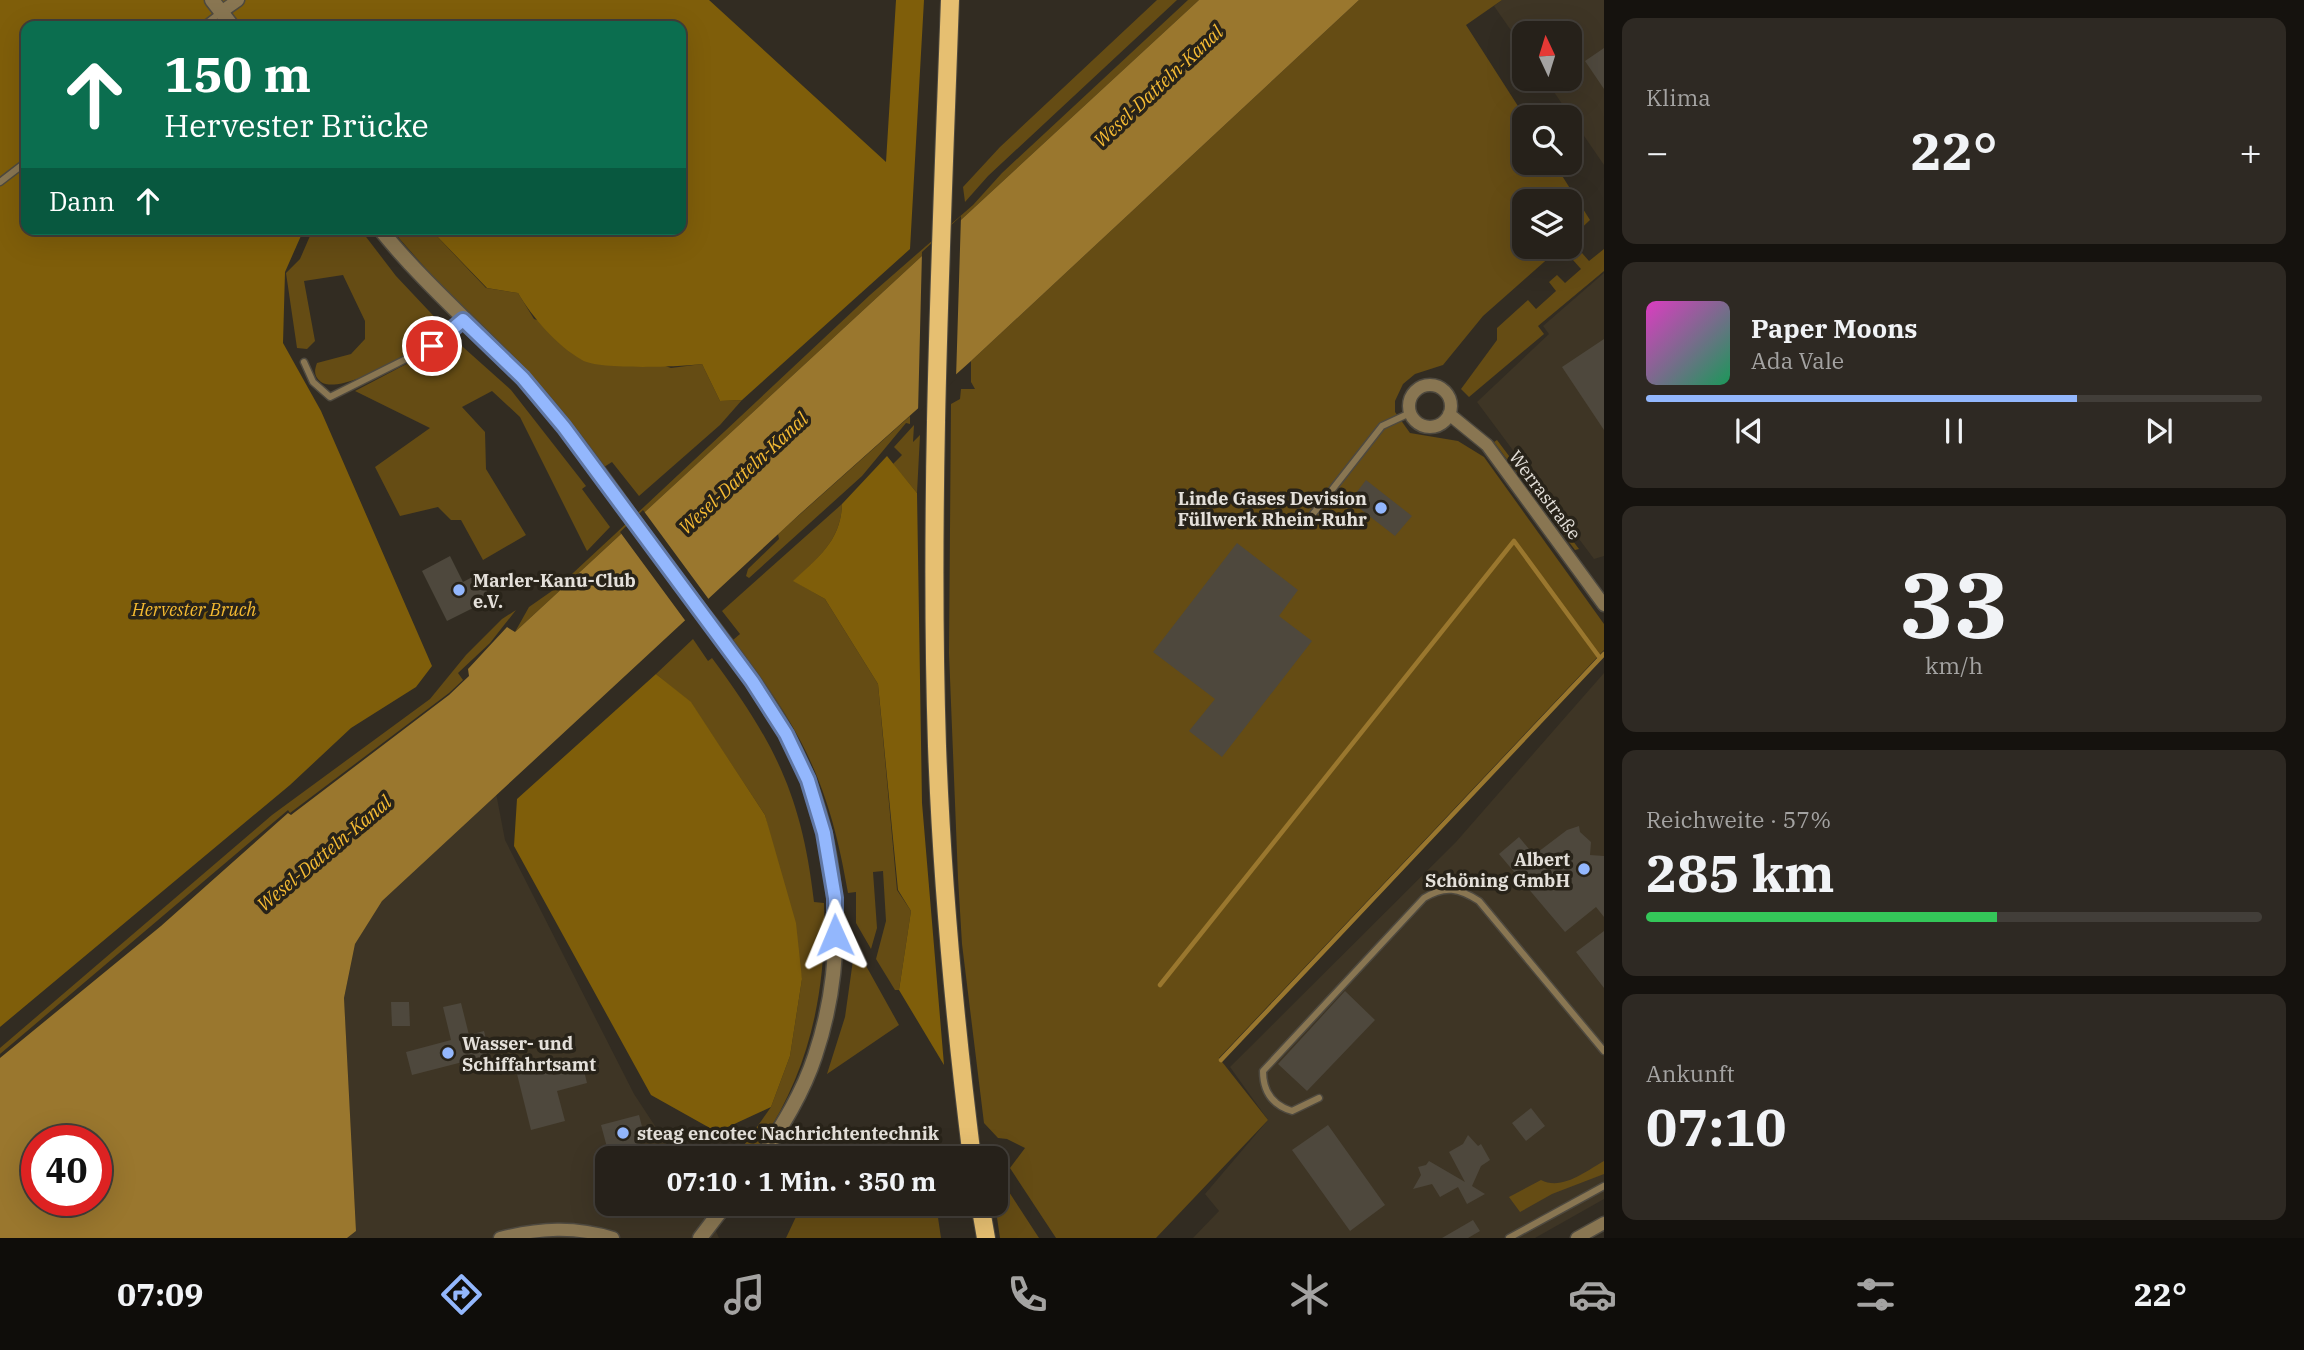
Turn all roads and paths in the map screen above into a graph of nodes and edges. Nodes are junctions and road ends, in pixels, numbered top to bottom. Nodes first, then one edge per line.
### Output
1 (237, 0) edge
2 (950, 0) edge
3 (217, 6) edge
4 (206, 21) edge
5 (228, 21) edge
6 (21, 166) edge
7 (0, 182) edge
8 (385, 235) edge
9 (463, 320) junction
10 (304, 362) dead end
11 (1410, 413) junction
12 (1450, 414) junction
13 (1313, 514) dead end
14 (1604, 605) edge
15 (1604, 1051) edge
16 (1319, 1098) dead end
17 (769, 1146) edge
18 (971, 1146) edge
19 (1604, 1186) edge
20 (717, 1216) edge
21 (982, 1216) edge
22 (1604, 1223) edge
23 (587, 1234) edge
24 (500, 1238) edge
25 (613, 1238) edge
26 (700, 1238) edge
27 (986, 1238) edge
28 (1509, 1238) edge
29 (1577, 1238) edge

1 - 3 street
2 - 18 main road
3 - 4 lane
3 - 5 street
6 - 7 lane
8 - 9 street
9 - 10 lane
9 - 17 street
11 - 12 street
11 - 12 street, Werrastraße
11 - 13 lane
12 - 14 street, Werrastraße
15 - 16 lane
19 - 28 lane
20 - 26 street
21 - 27 main road
22 - 29 street
23 - 24 street
23 - 25 street

